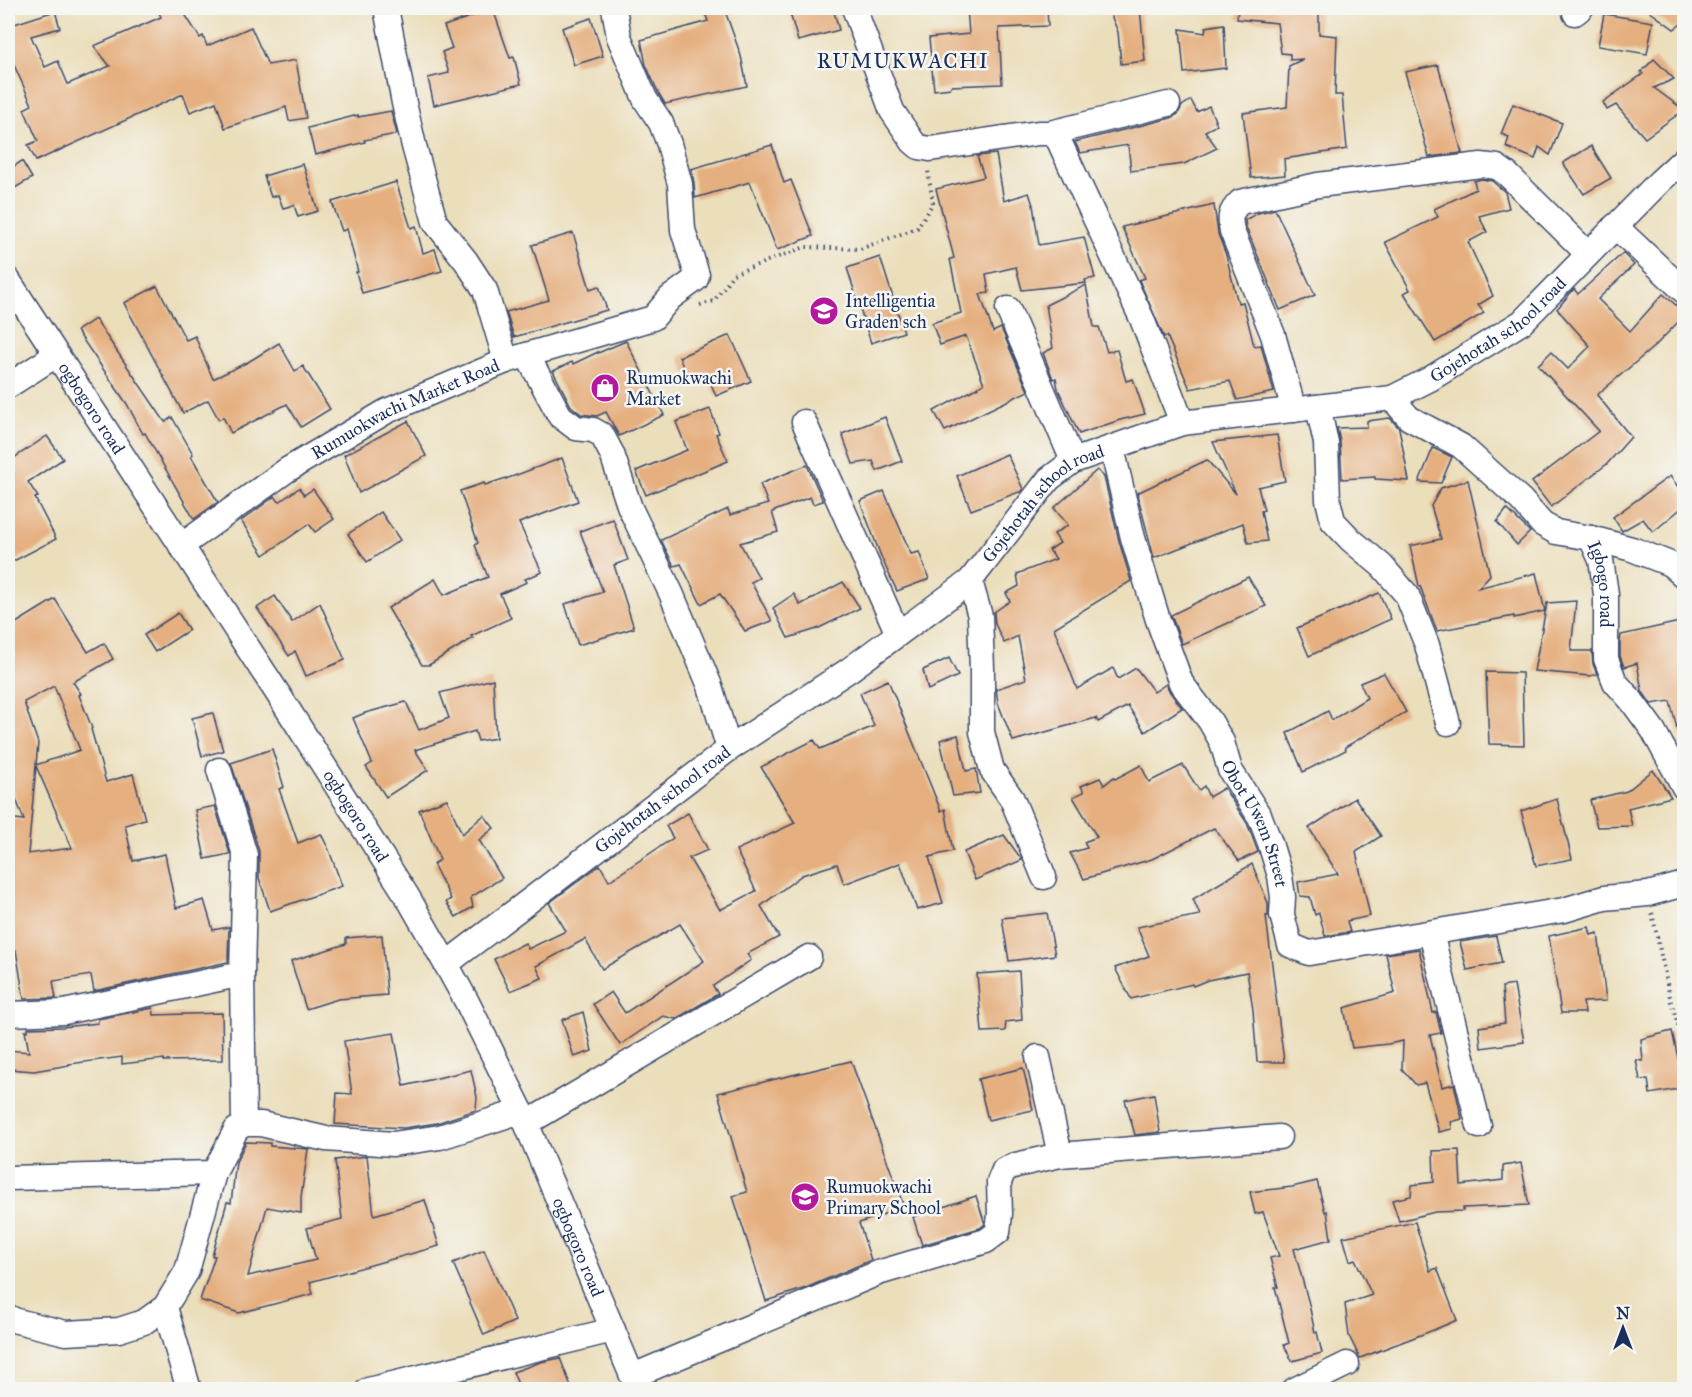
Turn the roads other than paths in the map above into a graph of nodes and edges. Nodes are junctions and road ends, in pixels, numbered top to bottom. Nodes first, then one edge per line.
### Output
1 (386, 8) edge
2 (614, 8) edge
3 (854, 8) edge
4 (1168, 104) dead end
5 (1050, 133) junction
6 (1684, 159) edge
7 (1616, 226) junction
8 (1588, 255) junction
9 (8, 280) edge
10 (1684, 291) edge
11 (1008, 309) dead end
12 (56, 355) junction
13 (516, 358) junction
14 (8, 387) edge
15 (1392, 398) junction
16 (1318, 407) junction
17 (1294, 410) junction
18 (804, 422) dead end
19 (1182, 423) junction
20 (1112, 447) junction
21 (1073, 461) junction
22 (1591, 538) junction
23 (181, 546) junction
24 (1684, 576) edge
25 (970, 580) junction
26 (898, 634) junction
27 (1449, 723) dead end
28 (729, 749) junction
29 (219, 770) dead end
30 (1684, 787) edge
31 (1044, 877) dead end
32 (1684, 884) edge
33 (1431, 933) junction
34 (809, 957) dead end
35 (446, 964) junction
36 (242, 974) junction
37 (8, 1014) edge
38 (1038, 1057) dead end
39 (524, 1117) junction
40 (244, 1124) junction
41 (1479, 1126) dead end
42 (1279, 1137) dead end
43 (1060, 1155) junction
44 (214, 1173) junction
45 (8, 1178) edge
46 (165, 1307) junction
47 (8, 1317) edge
48 (614, 1330) junction
49 (1347, 1364) dead end
50 (635, 1383) edge
51 (189, 1389) edge
52 (368, 1389) edge
53 (1294, 1389) edge

1 - 13 street
2 - 13 street, Rumuokwachi Market Road
3 - 5 street
4 - 5 street
5 - 19 street
6 - 7 street, Gojehotah school road
7 - 8 street, Gojehotah school road
7 - 10 street
8 - 15 street, Gojehotah school road
8 - 17 street
9 - 12 street, ogbogoro road
11 - 21 street
12 - 14 street
12 - 23 street, ogbogoro road
13 - 23 street, Rumuokwachi Market Road
13 - 28 street
15 - 16 street, Gojehotah school road
15 - 22 street, Igbogo road
16 - 17 street, Gojehotah school road
16 - 27 street
17 - 19 street, Gojehotah school road
18 - 26 street
19 - 20 street, Gojehotah school road
20 - 21 street, Gojehotah school road
20 - 33 street, Obot Uwem Street
21 - 25 street, Gojehotah school road
22 - 24 street
22 - 30 street, Igbogo road
23 - 35 street, ogbogoro road
25 - 26 street, Gojehotah school road
25 - 31 street
26 - 28 street, Gojehotah school road
28 - 35 street, Gojehotah school road
29 - 36 street
32 - 33 street, Obot Uwem Street
33 - 41 street
34 - 39 street
35 - 39 street, ogbogoro road
36 - 37 street
36 - 40 street
38 - 43 street
39 - 40 street
39 - 48 street, ogbogoro road
40 - 44 street
42 - 43 street
43 - 50 street
44 - 45 street
44 - 46 street
46 - 47 street
46 - 51 street
48 - 50 street, ogbogoro road
48 - 52 street
49 - 53 street

